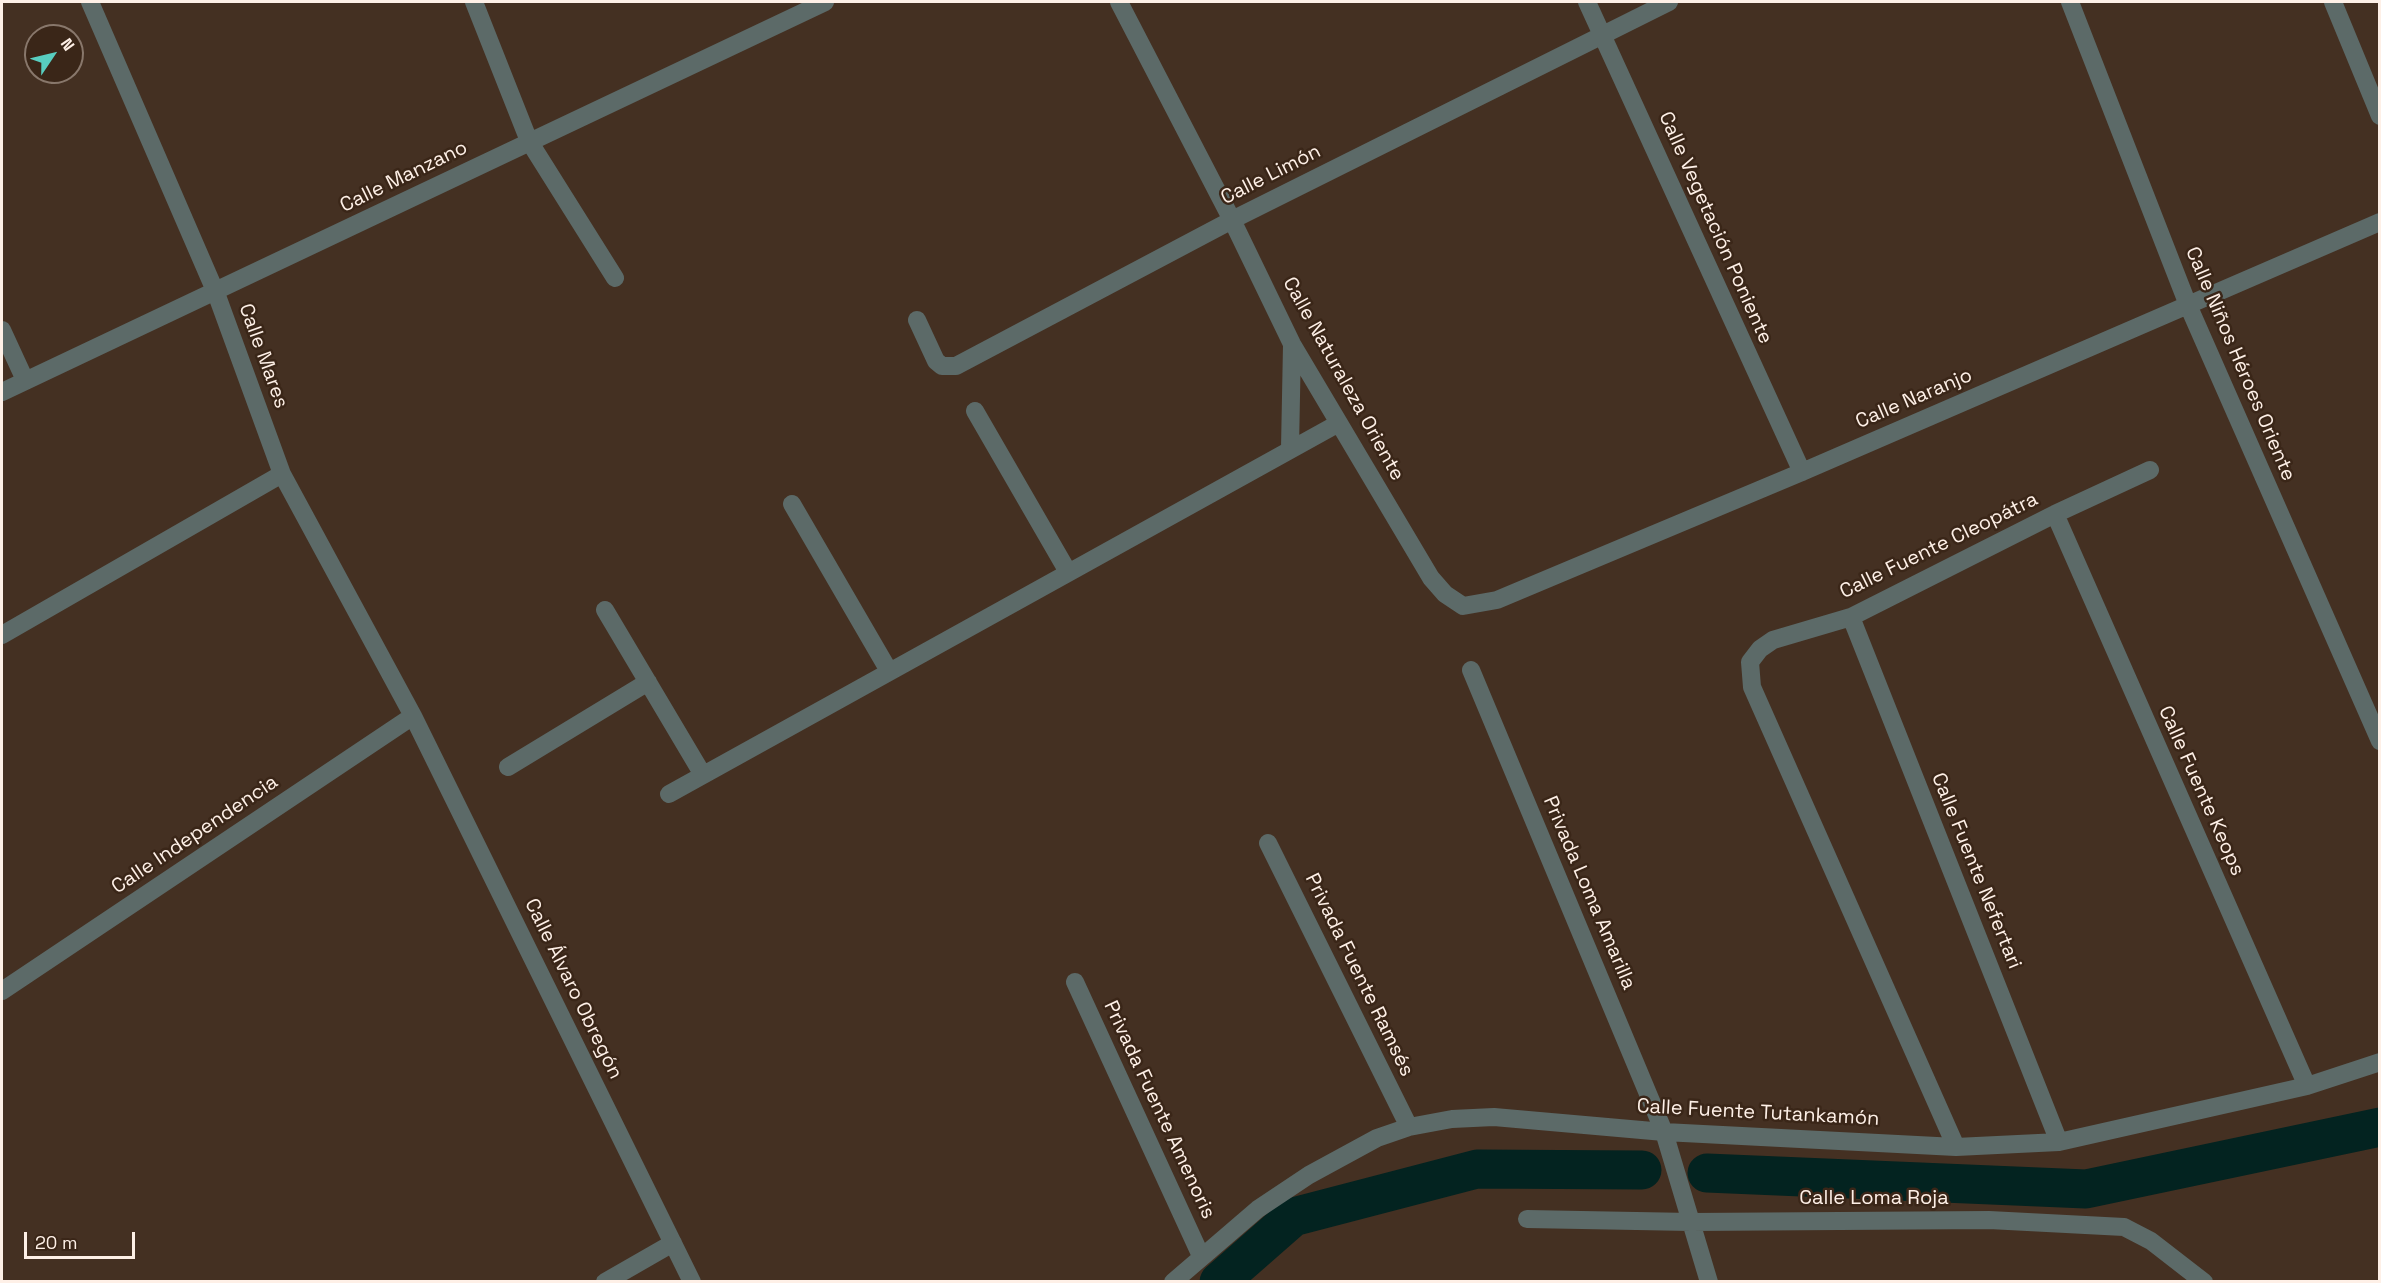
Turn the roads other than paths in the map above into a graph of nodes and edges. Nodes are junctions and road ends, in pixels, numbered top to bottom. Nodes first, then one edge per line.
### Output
1 (90, 2) edge
2 (474, 2) edge
3 (825, 2) edge
4 (1119, 2) edge
5 (1587, 2) edge
6 (1669, 2) edge
7 (2070, 2) edge
8 (2333, 2) edge
9 (1602, 33) junction
10 (2379, 116) edge
11 (529, 141) junction
12 (1232, 220) junction
13 (2379, 222) edge
14 (615, 278) dead end
15 (216, 292) junction
16 (2188, 305) junction
17 (917, 320) dead end
18 (2, 330) edge
19 (1292, 344) junction
20 (25, 380) junction
21 (2, 392) edge
22 (975, 411) dead end
23 (1339, 423) junction
24 (1290, 448) junction
25 (2150, 470) dead end
26 (1802, 472) junction
27 (282, 474) junction
28 (792, 504) dead end
29 (2055, 514) junction
30 (1068, 572) junction
31 (1463, 606) joint
32 (605, 610) dead end
33 (1851, 617) junction
34 (2, 635) edge
35 (1472, 670) dead end
36 (890, 671) junction
37 (648, 682) junction
38 (413, 716) junction
39 (2379, 741) edge
40 (508, 767) dead end
41 (703, 775) junction
42 (669, 794) dead end
43 (1268, 843) dead end
44 (1075, 982) dead end
45 (2, 991) edge
46 (2379, 1062) edge
47 (2307, 1086) junction
48 (1409, 1127) junction
49 (1664, 1132) junction
50 (2059, 1142) junction
51 (1956, 1147) junction
52 (1527, 1219) dead end
53 (1691, 1222) junction
54 (673, 1243) junction
55 (1201, 1256) junction
56 (605, 1281) edge
57 (692, 1281) edge
58 (1173, 1281) edge
59 (1709, 1281) edge
60 (2204, 1281) edge

1 - 15 street, Calle Mares
2 - 11 street
3 - 11 street, Calle Manzano
4 - 12 street, Calle Naturaleza Oriente
5 - 9 street, Calle Vegetación Poniente
6 - 9 street, Calle Limón
7 - 16 street, Calle Niños Héroes Oriente
8 - 10 street
9 - 12 street, Calle Limón
9 - 26 street, Calle Vegetación Poniente
11 - 14 street
11 - 15 street, Calle Manzano
12 - 17 street, Calle Limón
12 - 19 street, Calle Naturaleza Oriente
13 - 16 street, Calle Naranjo
15 - 20 street, Calle Manzano
15 - 27 street, Calle Mares
16 - 26 street, Calle Naranjo
16 - 39 street, Calle Niños Héroes Oriente
18 - 20 street
19 - 23 street, Calle Naturaleza Oriente
19 - 24 street
20 - 21 street, Calle Manzano
22 - 30 street
23 - 24 street
23 - 31 street, Calle Naturaleza Oriente
24 - 30 street
25 - 29 street, Calle Fuente Cleopátra
26 - 31 street, Calle Naranjo
27 - 34 street
27 - 38 street, Calle Mares
28 - 36 street
29 - 33 street, Calle Fuente Cleopátra
29 - 47 street, Calle Fuente Keops
30 - 36 street
32 - 37 street
33 - 50 street, Calle Fuente Nefertari
33 - 51 street, Calle Fuente Cleopátra
35 - 49 street, Privada Loma Amarilla
36 - 41 street
37 - 40 street
37 - 41 street
38 - 45 street, Calle Independencia
38 - 54 street, Calle Álvaro Obregón
41 - 42 street
43 - 48 street, Privada Fuente Ramsés
44 - 55 street, Privada Fuente Amenoris
46 - 47 street, Calle Fuente Tutankamón
47 - 50 street, Calle Fuente Tutankamón
48 - 49 street, Calle Fuente Tutankamón
48 - 55 street, Calle Fuente Tutankamón
49 - 51 street, Calle Fuente Tutankamón
49 - 53 street, Privada Loma Amarilla
50 - 51 street, Calle Fuente Tutankamón
52 - 53 street, Calle Loma Roja
53 - 59 street, Privada Loma Amarilla
53 - 60 street, Calle Loma Roja
54 - 56 street
54 - 57 street, Calle Álvaro Obregón
55 - 58 street, Calle Fuente Tutankamón

